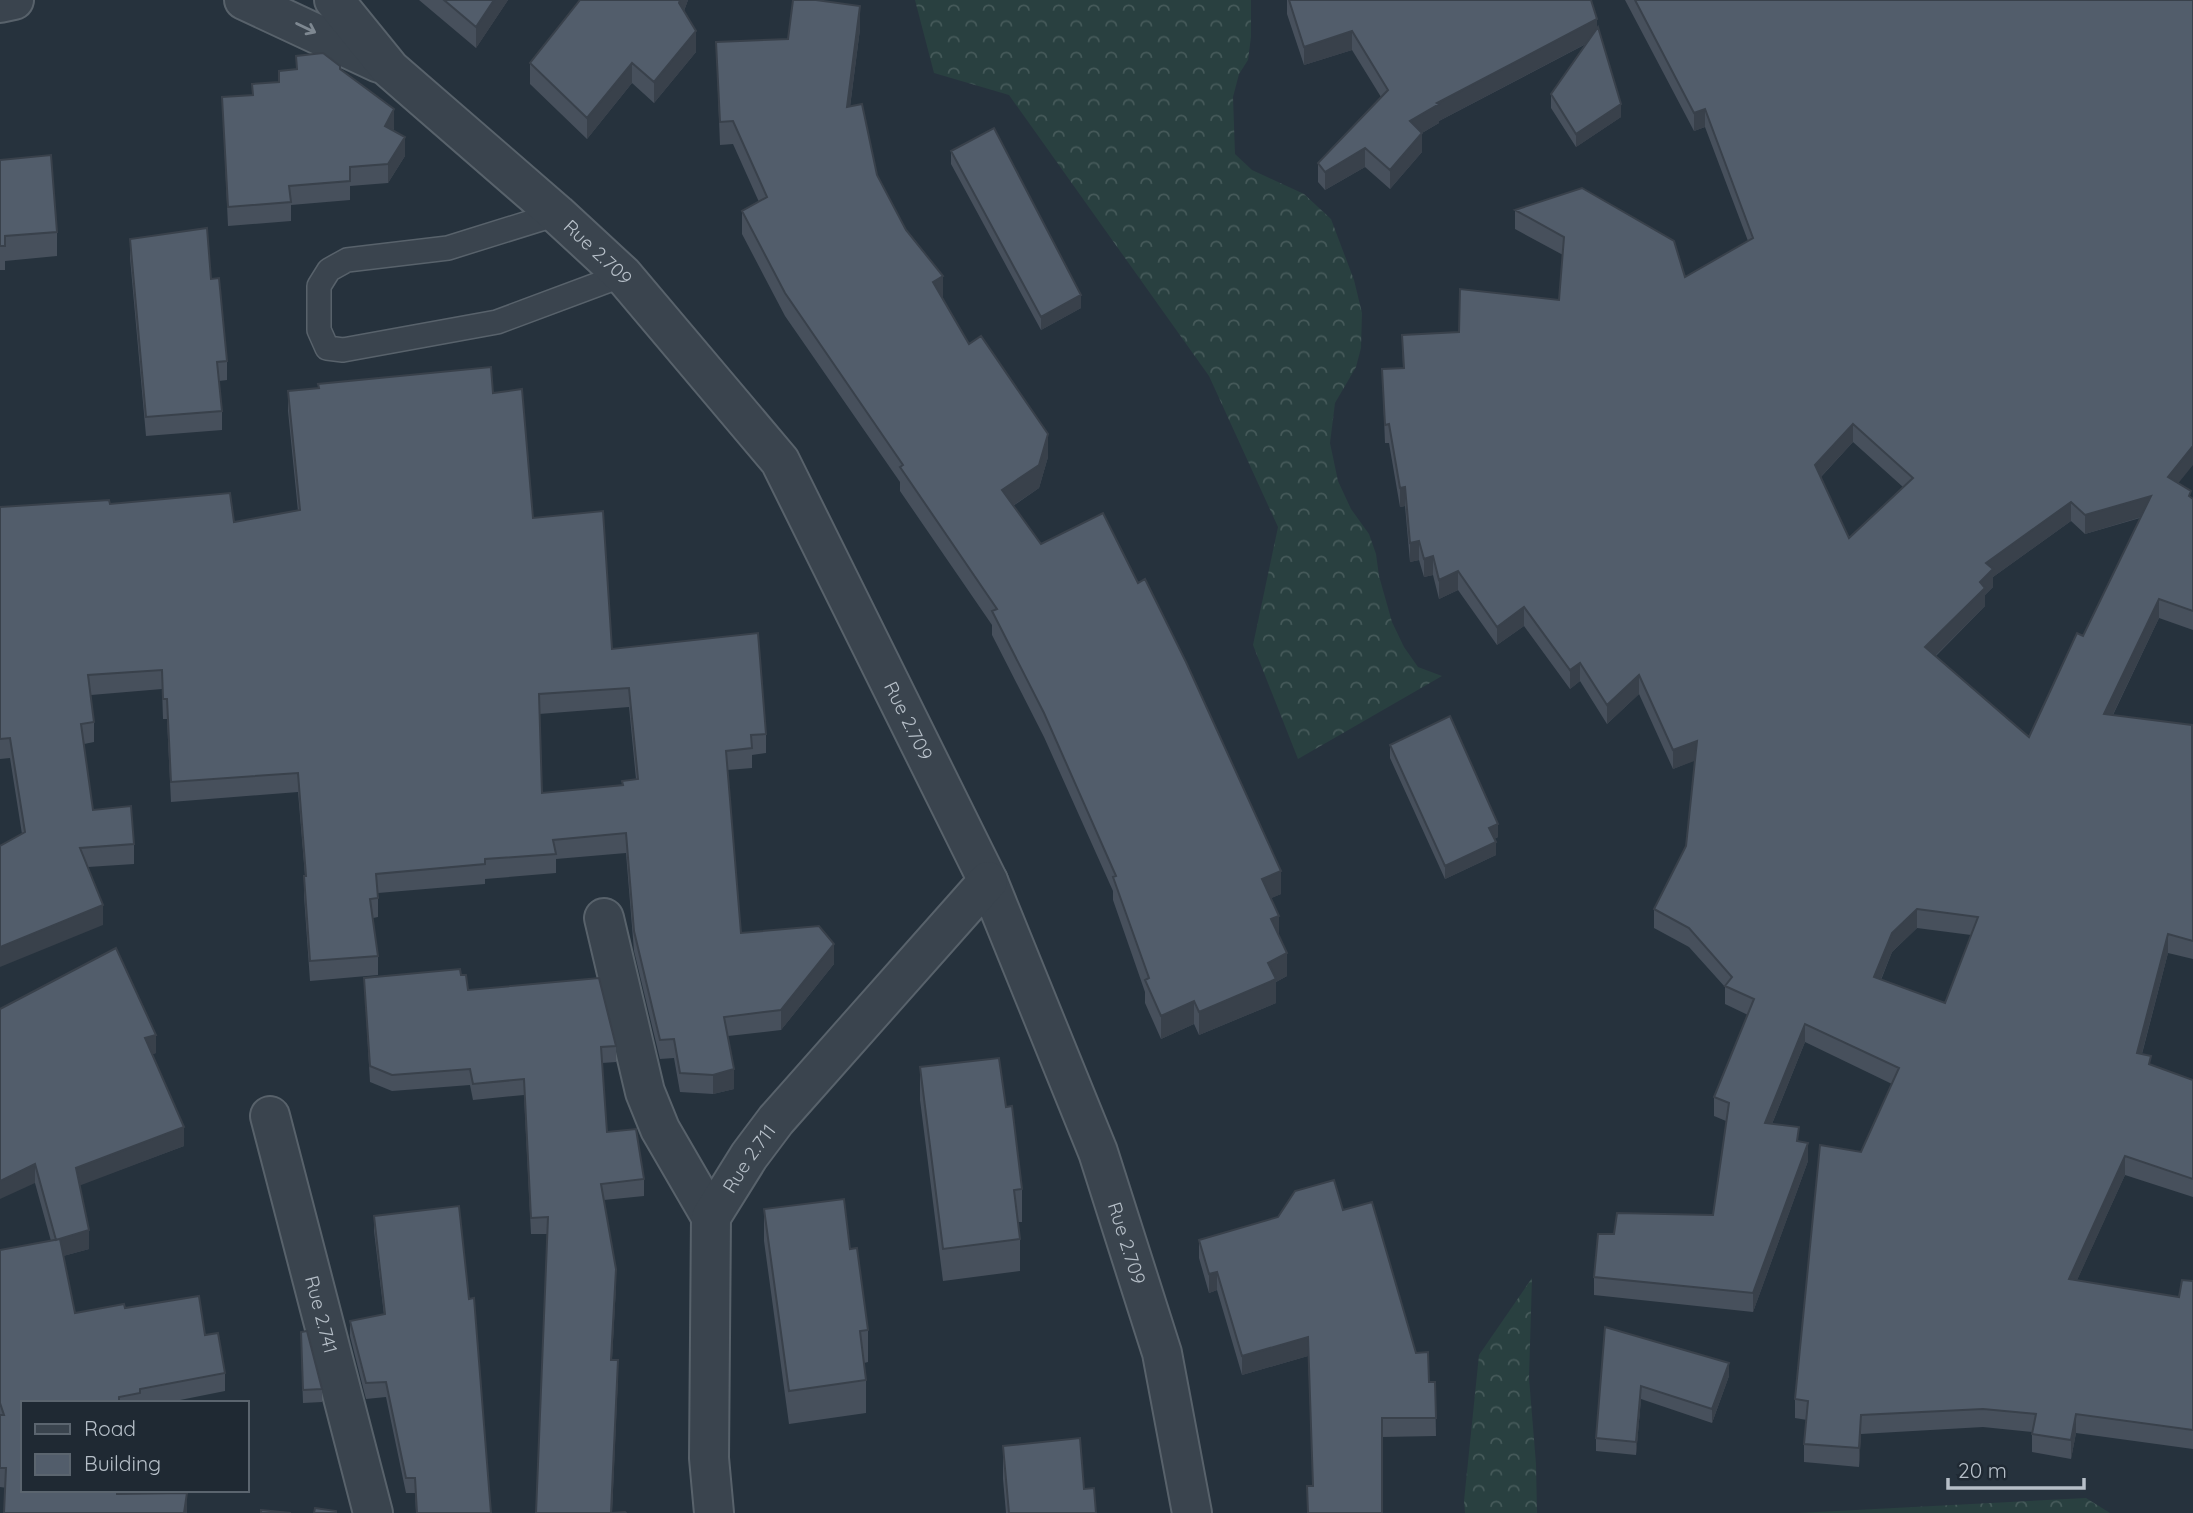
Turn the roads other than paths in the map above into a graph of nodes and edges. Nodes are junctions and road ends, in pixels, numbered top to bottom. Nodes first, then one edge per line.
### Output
1 (14, 0) edge
2 (244, 0) edge
3 (334, 0) edge
4 (0, 4) edge
5 (390, 69) junction
6 (557, 214) junction
7 (623, 275) junction
8 (988, 881) junction
9 (604, 918) dead end
10 (270, 1116) dead end
11 (711, 1217) junction
12 (373, 1513) edge
13 (714, 1513) edge
14 (1192, 1513) edge

1 - 4 street
2 -> 5 street, Rue 2.709
3 - 5 street, Rue 2.709
5 - 6 street, Rue 2.709
6 - 7 street, Rue 2.709
6 - 7 lane
7 - 8 street, Rue 2.709
8 - 11 street, Rue 2.711
8 - 14 street, Rue 2.709
9 - 11 street
10 - 12 street, Rue 2.741
11 - 13 street

